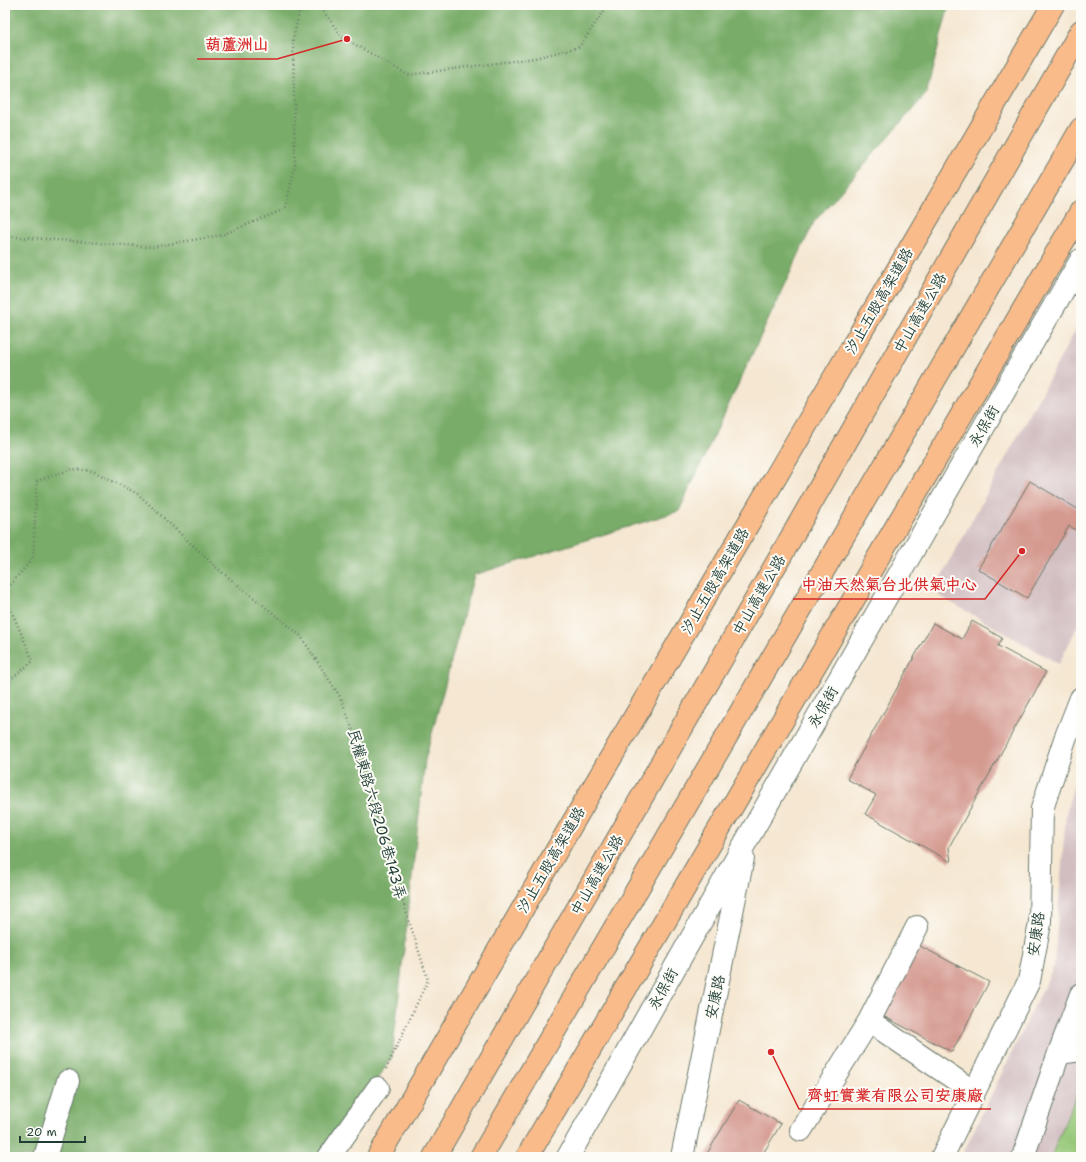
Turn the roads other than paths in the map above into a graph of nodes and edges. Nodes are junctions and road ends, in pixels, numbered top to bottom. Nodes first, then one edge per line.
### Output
1 (1053, 5) edge
2 (1081, 31) edge
3 (1081, 129) edge
4 (1081, 211) edge
5 (1081, 260) edge
6 (1081, 698) edge
7 (748, 838) junction
8 (917, 927) dead end
9 (1081, 994) edge
10 (869, 1021) junction
11 (1081, 1050) edge
12 (1059, 1053) junction
13 (68, 1081) dead end
14 (378, 1088) road end
15 (974, 1092) junction
16 (801, 1130) dead end
17 (45, 1157) edge
18 (329, 1157) edge
19 (378, 1157) edge
20 (434, 1157) edge
21 (481, 1157) edge
22 (527, 1157) edge
23 (568, 1157) edge
24 (682, 1157) edge
25 (942, 1157) edge
26 (1023, 1157) edge

1 - 19 highway, 汐止五股高架道路
2 - 20 highway, 中山高速公路
3 - 21 highway
4 - 22 highway
5 - 7 street, 永保街
6 - 15 street, 安康路
7 - 23 street, 永保街
7 - 24 street, 安康路
8 - 10 street
9 - 12 street
10 - 15 street
10 - 16 street
11 - 12 street
12 - 26 street
13 - 17 street
14 - 18 street
15 - 25 street, 安康路

